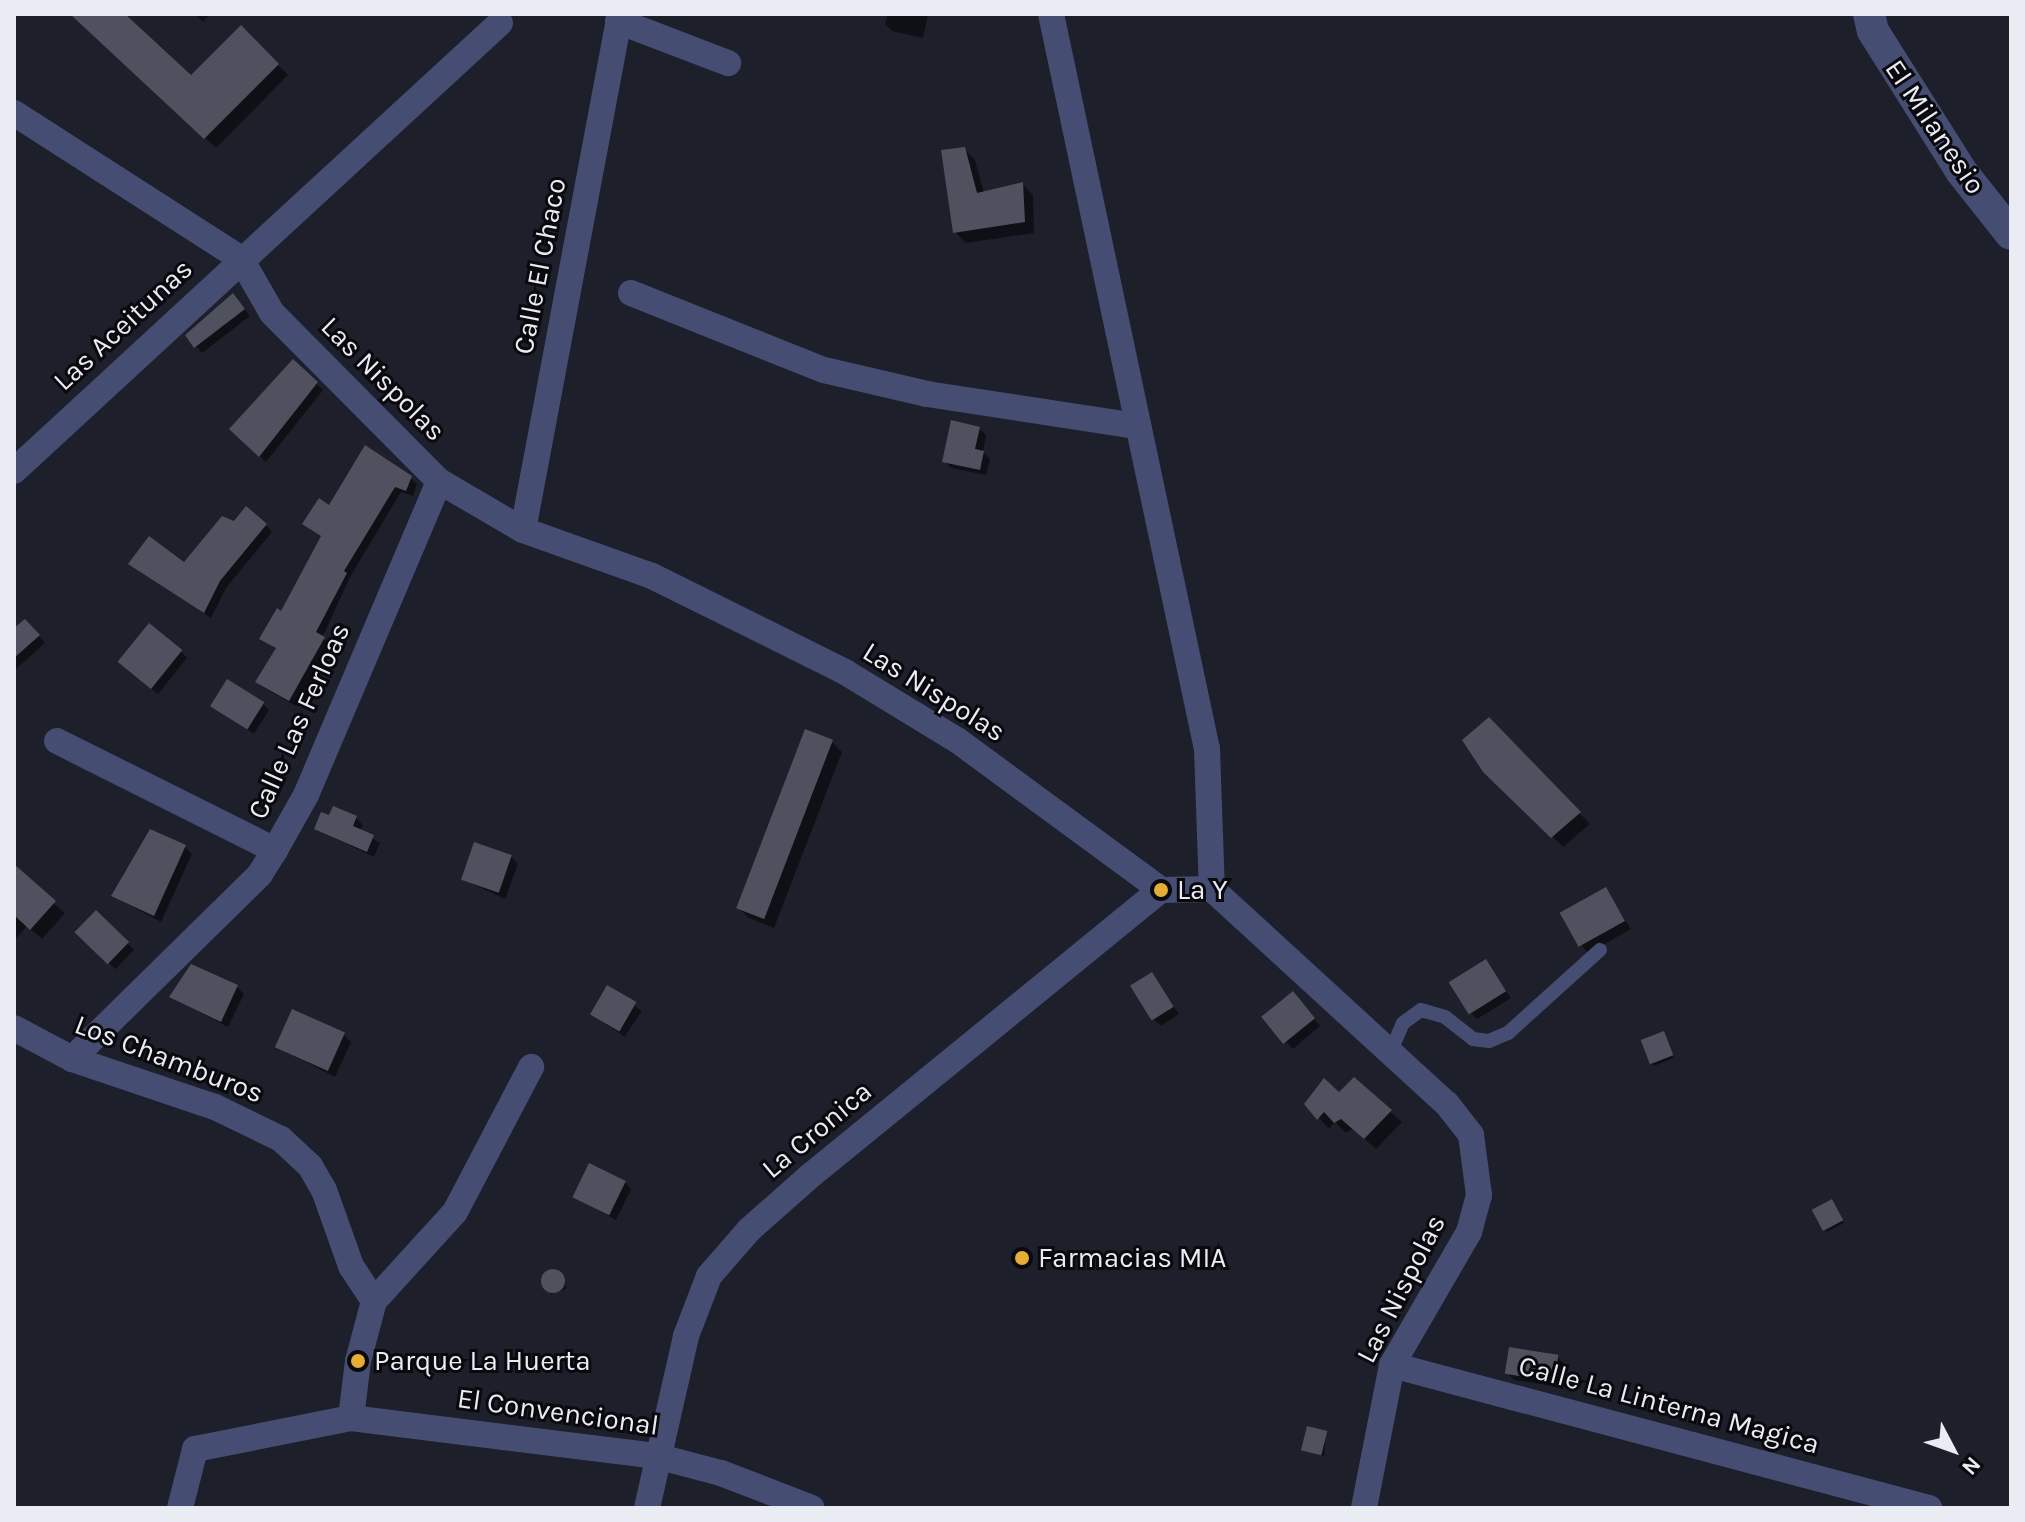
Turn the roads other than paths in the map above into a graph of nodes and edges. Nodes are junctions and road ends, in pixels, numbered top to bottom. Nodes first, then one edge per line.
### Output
1 (1051, 14) edge
2 (1869, 14) edge
3 (619, 17) edge
4 (500, 23) dead end
5 (728, 63) dead end
6 (14, 113) edge
7 (2011, 234) edge
8 (241, 259) junction
9 (631, 293) dead end
10 (1136, 426) junction
11 (14, 471) edge
12 (439, 481) junction
13 (523, 530) junction
14 (57, 741) dead end
15 (275, 850) junction
16 (1212, 889) junction
17 (1161, 890) junction
18 (1600, 950) dead end
19 (14, 1028) edge
20 (1391, 1051) junction
21 (72, 1059) junction
22 (531, 1067) dead end
23 (374, 1301) junction
24 (1392, 1365) junction
25 (351, 1418) junction
26 (656, 1456) junction
27 (180, 1508) edge
28 (647, 1508) edge
29 (812, 1508) edge
30 (1364, 1508) edge
31 (1929, 1508) edge

1 - 10 street
2 - 7 street, El Milanesio
3 - 5 street
3 - 13 street, Calle El Chaco
4 - 8 street, Las Aceitunas
6 - 8 street, Las Nispolas
8 - 11 street, Las Aceitunas
8 - 12 street, Las Nispolas
9 - 10 street
10 - 16 street
12 - 13 street, Las Nispolas
12 - 15 street, Calle Las Ferloas
13 - 17 street, Las Nispolas
14 - 15 street
15 - 21 street, Calle Las Ferloas
16 - 17 street
16 - 20 street, Las Nispolas
17 - 26 street, La Cronica
18 - 20 lane
19 - 21 street, Los Chamburos
20 - 24 street, Las Nispolas
21 - 23 street, Los Chamburos
22 - 23 street
23 - 25 street
24 - 30 street, Las Nispolas
24 - 31 street, Calle La Linterna Magica
25 - 26 street, El Convencional
25 - 27 street, El Convencional
26 - 28 street, La Cronica
26 - 29 street, El Convencional

